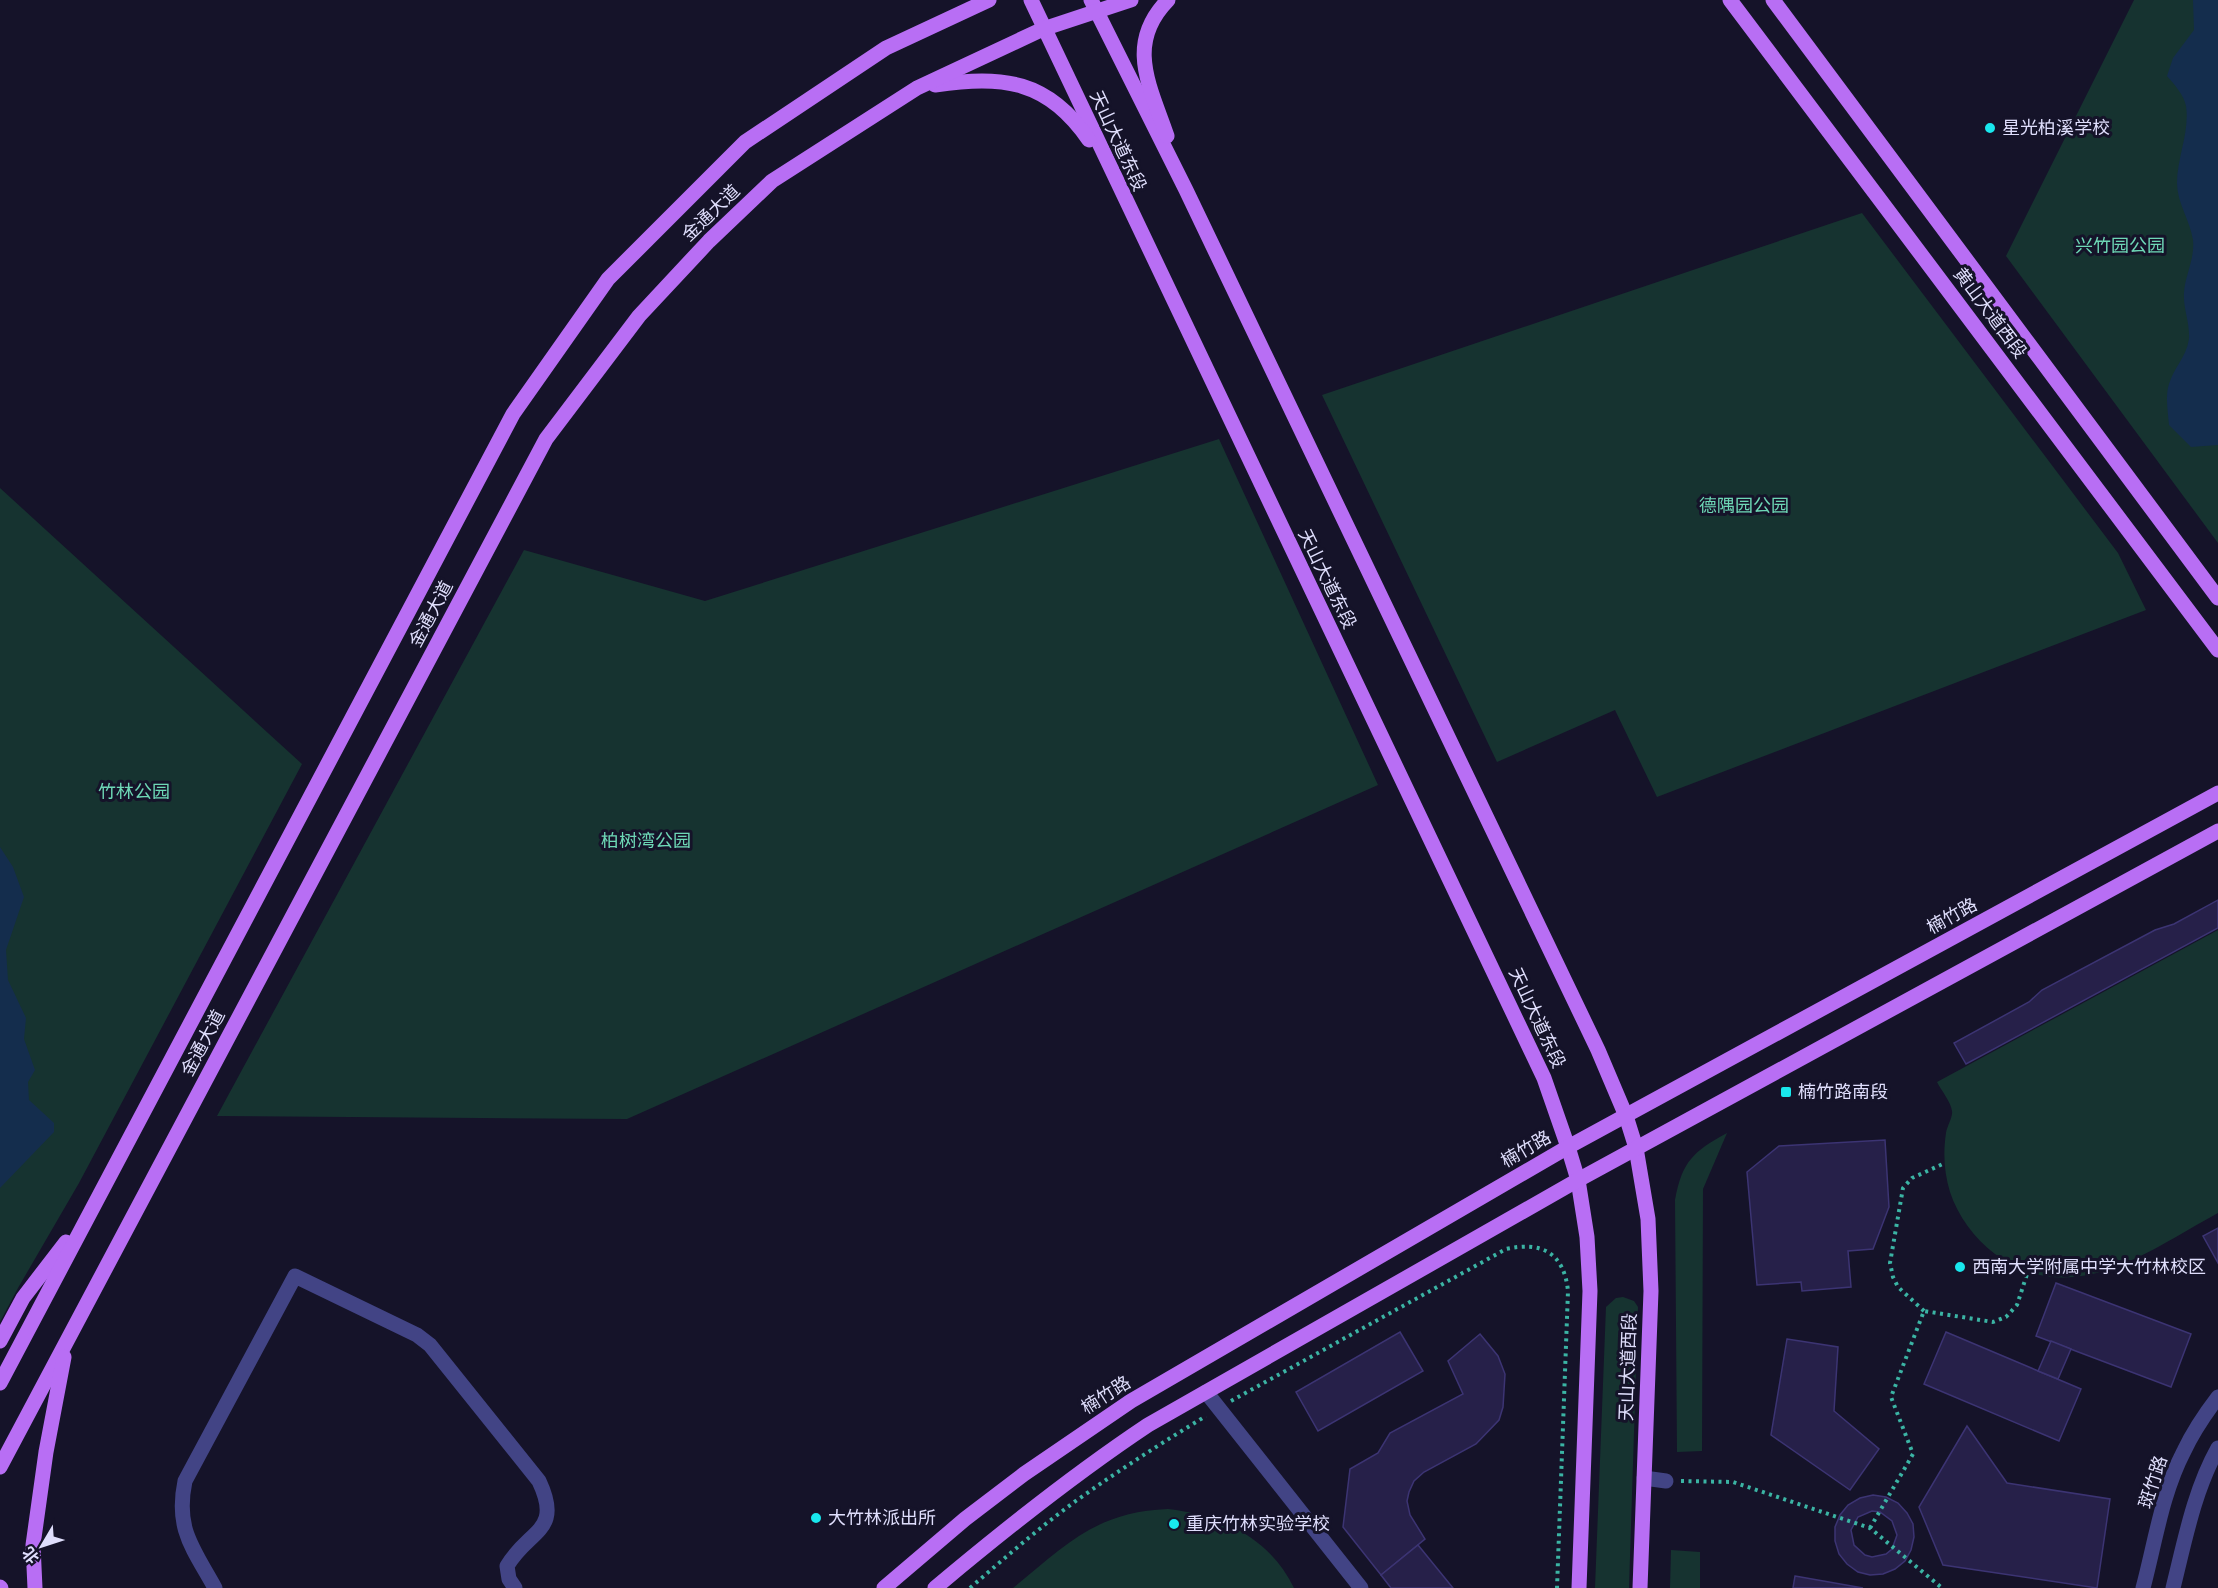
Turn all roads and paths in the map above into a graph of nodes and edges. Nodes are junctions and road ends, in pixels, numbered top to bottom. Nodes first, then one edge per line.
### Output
1 (989, 0) edge
2 (1031, 0) edge
3 (1131, 0) edge
4 (1168, 0) edge
5 (1730, 0) edge
6 (1773, 0) edge
7 (1093, 6) edge
8 (1043, 29) junction
9 (917, 87) junction
10 (1110, 170) junction
11 (1186, 190) junction
12 (2218, 598) edge
13 (2218, 650) edge
14 (2218, 793) edge
15 (2218, 831) edge
16 (1626, 1116) junction
17 (1569, 1147) junction
18 (1636, 1148) junction
19 (1945, 1162) dead end
20 (1578, 1180) junction
21 (92, 1209) junction
22 (2028, 1271) dead end
23 (1924, 1311) junction
24 (68, 1340) junction
25 (0, 1341) edge
26 (0, 1383) edge
27 (1206, 1392) junction
28 (2218, 1397) edge
29 (1219, 1408) junction
30 (2218, 1448) edge
31 (0, 1467) edge
32 (1644, 1478) junction
33 (1666, 1481) joint
34 (1870, 1528) junction
35 (35, 1588) edge
36 (215, 1588) edge
37 (516, 1588) edge
38 (884, 1588) edge
39 (935, 1588) edge
40 (970, 1588) edge
41 (1361, 1588) edge
42 (1557, 1588) edge
43 (1579, 1588) edge
44 (1640, 1588) edge
45 (1942, 1588) edge
46 (2143, 1588) edge
47 (2173, 1588) edge

1 - 21 main road, 金通大道
2 - 8 main road, 天山大道东段
3 - 7 main road, 金通大道
4 - 11 main road
5 - 13 main road, 黄山大道西段
6 - 12 main road, 黄山大道西段
7 - 8 main road, 金通大道
7 - 11 main road, 天山大道东段
8 - 9 main road, 金通大道
8 - 10 main road, 天山大道东段
9 - 10 main road
9 - 24 main road, 金通大道
10 - 17 main road, 天山大道东段
11 - 16 main road, 天山大道东段
14 - 16 main road, 楠竹路
15 - 18 main road
16 - 17 main road, 楠竹路
16 - 18 main road, 天山大道东段
17 - 20 main road, 天山大道东段
17 - 38 main road, 楠竹路
18 - 20 main road
18 - 32 main road, 天山大道西段
19 - 23 path
20 - 27 main road
20 - 43 main road
21 - 25 main road
21 - 26 main road, 金通大道
22 - 23 path
23 - 34 path
24 - 31 main road, 金通大道
24 - 35 main road
27 - 29 street
27 - 39 main road
28 - 46 street, 斑竹路
29 - 40 path
29 - 41 street
29 - 42 path
30 - 47 street
32 - 33 street
32 - 44 main road, 天山大道西段
33 - 34 path
34 - 45 path
36 - 37 street

